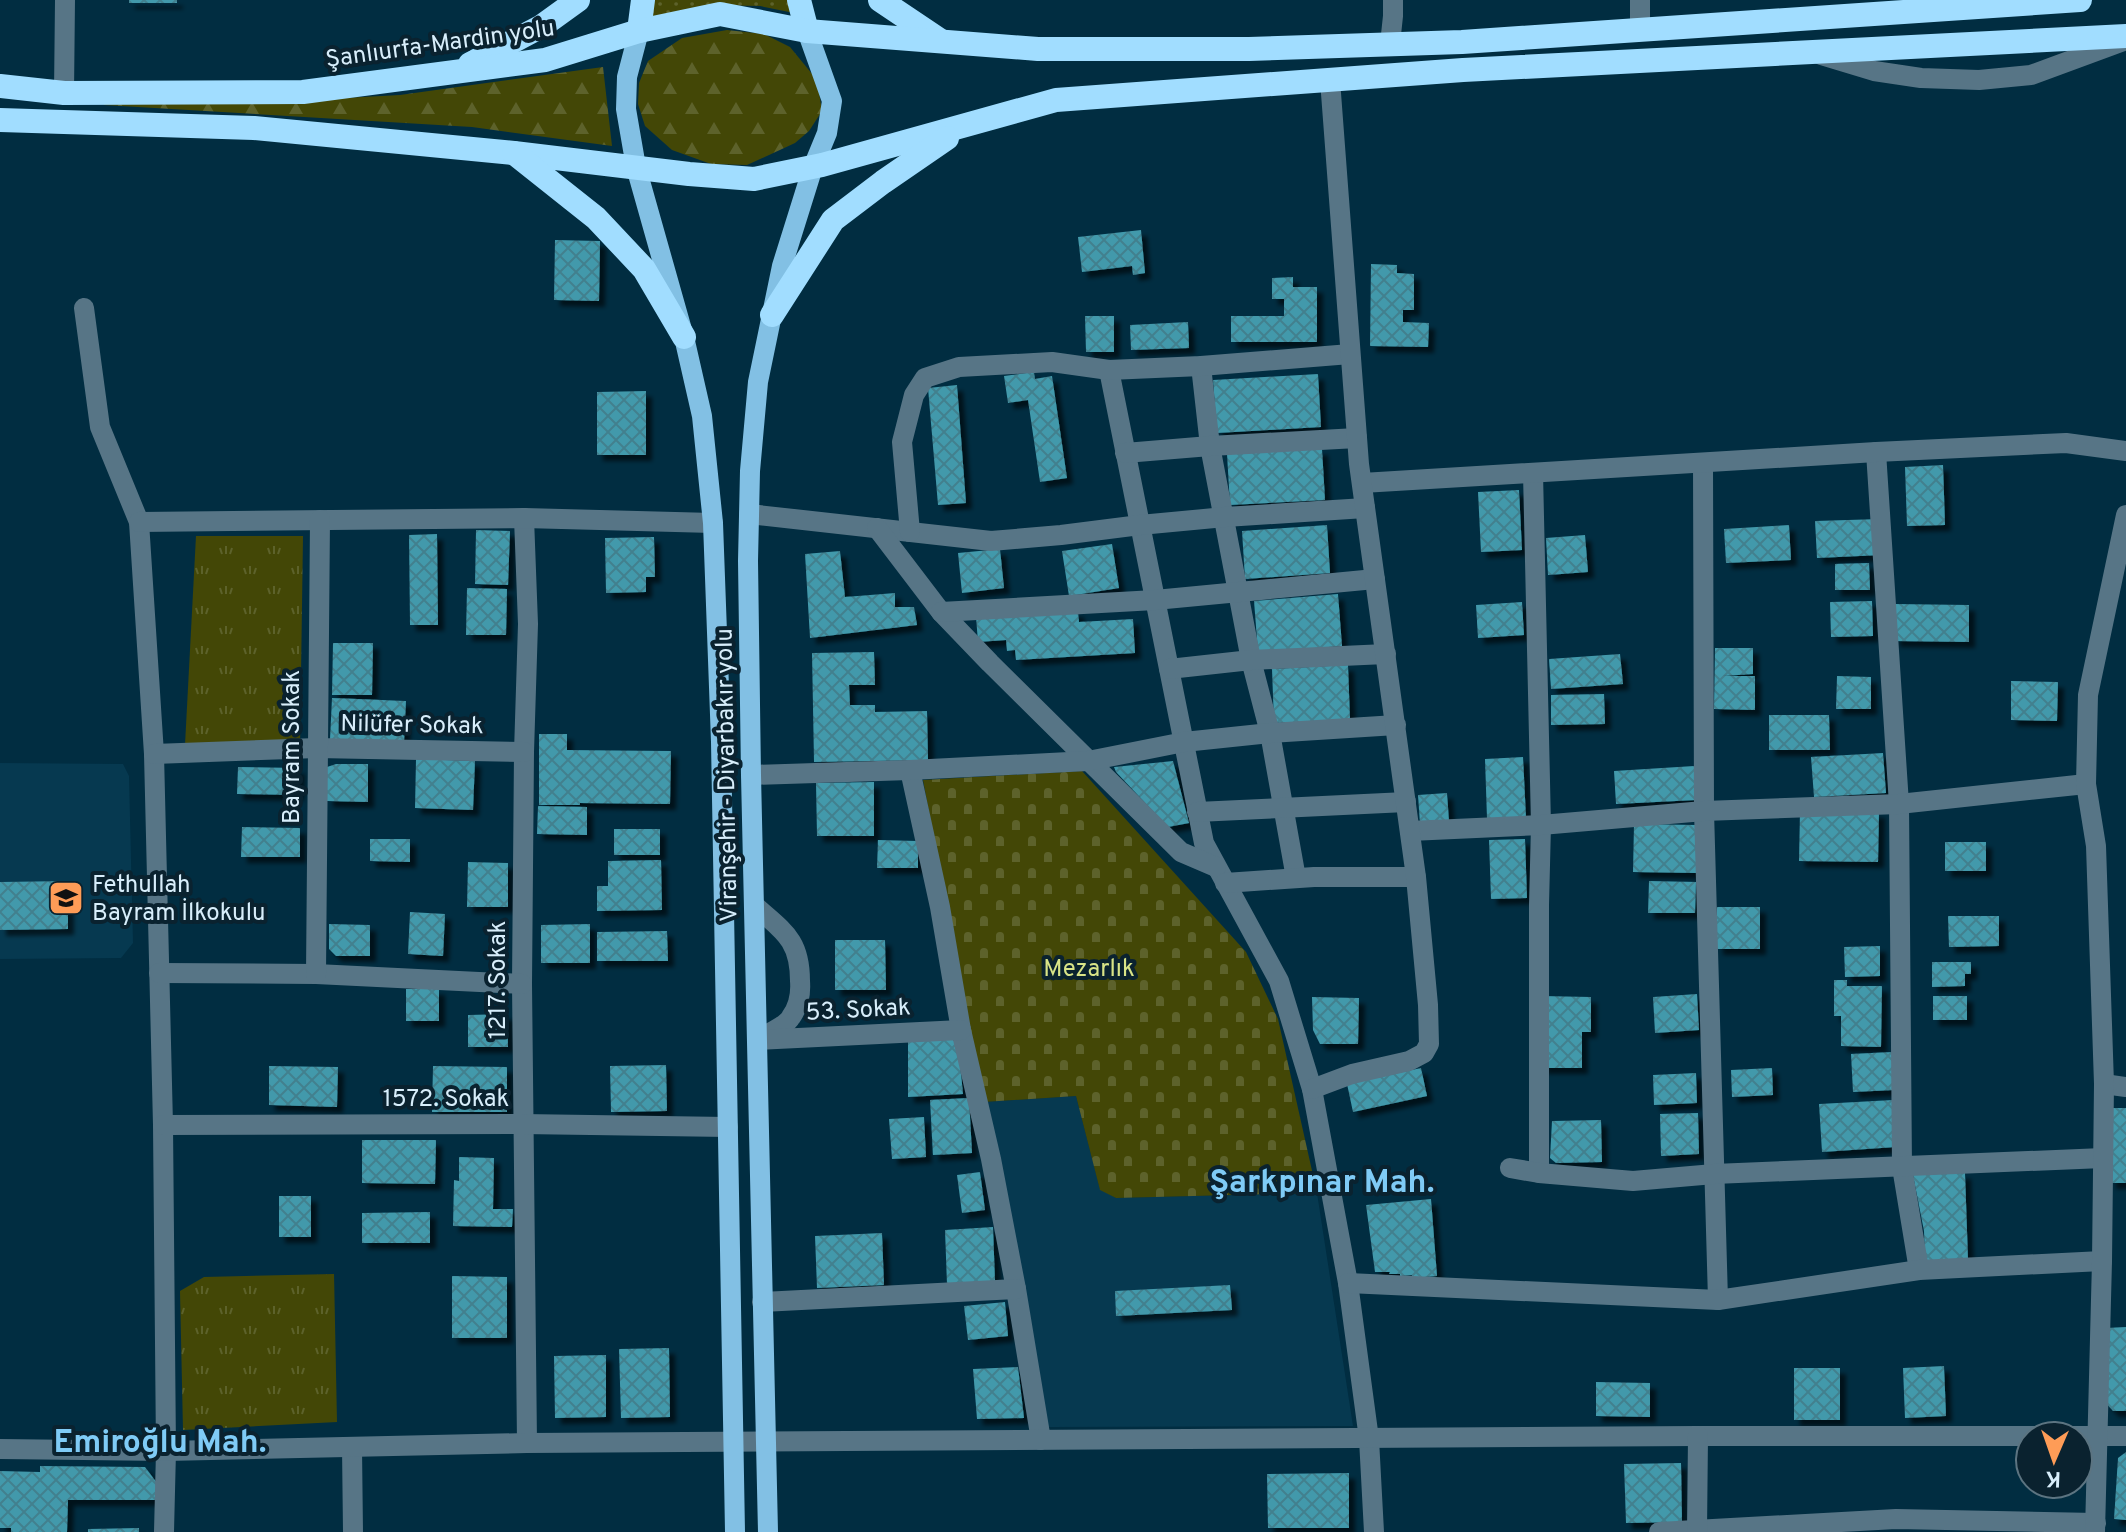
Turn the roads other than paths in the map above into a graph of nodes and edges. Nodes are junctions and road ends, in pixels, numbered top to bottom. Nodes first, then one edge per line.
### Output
1 (65, 0) edge
2 (578, 0) edge
3 (643, 0) edge
4 (799, 0) edge
5 (880, 0) edge
6 (1393, 0) edge
7 (1640, 0) edge
8 (2080, 0) edge
9 (2020, 2) edge
10 (1640, 30) junction
11 (639, 31) junction
12 (807, 31) junction
13 (2126, 38) edge
14 (943, 42) junction
15 (1390, 44) junction
16 (1810, 52) junction
17 (456, 72) junction
18 (1330, 80) junction
19 (0, 86) edge
20 (64, 93) junction
21 (0, 120) edge
22 (965, 126) junction
23 (514, 153) junction
24 (636, 167) junction
25 (813, 167) junction
26 (84, 308) dead end
27 (772, 315) junction
28 (684, 337) junction
29 (1350, 354) junction
30 (1201, 366) junction
31 (1109, 370) junction
32 (1357, 438) junction
33 (1210, 446) junction
34 (2126, 451) edge
35 (1876, 452) junction
36 (1125, 453) junction
37 (1703, 463) junction
38 (1533, 473) junction
39 (1362, 483) junction
40 (1365, 508) junction
41 (749, 514) junction
42 (2126, 515) edge
43 (1225, 517) junction
44 (524, 518) junction
45 (320, 520) junction
46 (139, 522) junction
47 (713, 523) junction
48 (1140, 525) junction
49 (877, 528) junction
50 (910, 532) junction
51 (1375, 579) junction
52 (1238, 592) junction
53 (1155, 600) junction
54 (941, 612) junction
55 (1386, 654) junction
56 (1251, 660) junction
57 (1169, 669) junction
58 (1396, 725) junction
59 (1270, 733) junction
60 (1184, 742) junction
61 (317, 748) junction
62 (524, 752) junction
63 (154, 754) junction
64 (1088, 761) junction
65 (910, 770) junction
66 (751, 775) junction
67 (2086, 784) junction
68 (1406, 802) junction
69 (1899, 804) junction
70 (1284, 808) junction
71 (1704, 811) junction
72 (1197, 812) junction
73 (1541, 825) junction
74 (1410, 831) junction
75 (1221, 875) junction
76 (1416, 877) junction
77 (1296, 878) junction
78 (754, 905) junction
79 (159, 973) junction
80 (316, 974) junction
81 (522, 984) junction
82 (961, 1030) junction
83 (757, 1040) junction
84 (2104, 1084) junction
85 (2126, 1087) edge
86 (1312, 1089) junction
87 (522, 1124) junction
88 (163, 1125) junction
89 (728, 1127) junction
90 (2103, 1158) junction
91 (1902, 1167) junction
92 (1510, 1168) dead end
93 (1539, 1173) junction
94 (1714, 1174) junction
95 (2102, 1261) junction
96 (1919, 1270) junction
97 (1348, 1283) junction
98 (1016, 1289) junction
99 (1718, 1300) junction
100 (762, 1302) junction
101 (2097, 1435) junction
102 (1698, 1436) junction
103 (2126, 1436) edge
104 (1369, 1439) junction
105 (1041, 1440) junction
106 (734, 1442) junction
107 (765, 1442) junction
108 (527, 1443) junction
109 (352, 1447) junction
110 (0, 1449) edge
111 (166, 1451) junction
112 (2096, 1528) edge
113 (1697, 1531) edge
114 (164, 1532) edge
115 (353, 1532) edge
116 (735, 1532) edge
117 (768, 1532) edge
118 (1374, 1532) edge
119 (1659, 1532) edge

1 - 20 street
2 - 17 highway
3 - 11 highway
4 - 12 highway
5 - 14 highway
6 - 15 street
7 - 10 street
8 - 9 highway, Şanlıurfa-Mardin yolu
9 - 10 highway, Şanlıurfa-Mardin yolu
10 - 15 highway, Şanlıurfa-Mardin yolu
11 - 12 highway, Şanlıurfa-Mardin yolu
11 - 17 highway, Şanlıurfa-Mardin yolu
11 - 24 main road, Viranşehir - Diyarbakır yolu
12 - 14 highway, Şanlıurfa-Mardin yolu
12 - 25 main road, Viranşehir - Diyarbakır yolu
13 - 16 highway
13 - 16 street
14 - 15 highway, Şanlıurfa-Mardin yolu
16 - 18 highway
17 - 20 highway, Şanlıurfa-Mardin yolu
18 - 22 highway
18 - 29 street
19 - 20 highway, Şanlıurfa-Mardin yolu
21 - 23 highway
22 - 25 highway
22 - 27 highway
23 - 24 highway
23 - 28 highway
24 - 25 highway
24 - 28 main road, Viranşehir - Diyarbakır yolu
25 - 27 main road, Viranşehir - Diyarbakır yolu
26 - 46 street
27 - 41 main road, Viranşehir - Diyarbakır yolu
28 - 47 main road, Viranşehir - Diyarbakır yolu
29 - 30 street
29 - 32 street
30 - 31 street
30 - 33 street
31 - 36 street
31 - 50 street
32 - 33 street
32 - 39 street
33 - 36 street
33 - 43 street
34 - 35 street
35 - 37 street
35 - 69 street
36 - 48 street
37 - 38 street
37 - 71 street
38 - 39 street
38 - 73 street
39 - 40 street
40 - 43 street
40 - 51 street
41 - 49 street
41 - 66 main road, Viranşehir - Diyarbakır yolu
42 - 67 street
43 - 48 street
43 - 52 street
44 - 45 street
44 - 47 street
44 - 62 street, 1217. Sokak
45 - 46 street
45 - 61 street, Bayram Sokak
46 - 63 street
47 - 89 main road, Viranşehir - Diyarbakır yolu
48 - 50 street
48 - 53 street
49 - 50 street
49 - 54 street
51 - 52 street
51 - 55 street
52 - 53 street
52 - 56 street
53 - 54 street
53 - 57 street
54 - 64 street
55 - 56 street
55 - 58 street
56 - 57 street
56 - 59 street
57 - 60 street
58 - 59 street
58 - 68 street
59 - 60 street
59 - 70 street
60 - 64 street
60 - 72 street
61 - 62 street, Nilüfer Sokak
61 - 63 street, Nilüfer Sokak
61 - 80 street, Bayram Sokak
62 - 81 street, 1217. Sokak
63 - 79 street
64 - 65 street
64 - 75 street
65 - 66 street
65 - 82 street
66 - 78 main road, Viranşehir - Diyarbakır yolu
67 - 69 street
67 - 84 street
68 - 70 street
68 - 74 street
69 - 71 street
69 - 91 street
70 - 72 street
70 - 77 street
71 - 73 street
71 - 94 street
72 - 75 street
73 - 74 street
73 - 93 street
74 - 76 street
75 - 77 street
75 - 86 street
76 - 77 street
76 - 86 street
78 - 83 main road, Viranşehir - Diyarbakır yolu
78 - 83 street
79 - 80 street
79 - 88 street
80 - 81 street
81 - 87 street, 1217. Sokak
82 - 83 street, 53. Sokak
82 - 98 street
83 - 100 main road, Viranşehir - Diyarbakır yolu
84 - 85 street
84 - 90 street
86 - 97 street
87 - 88 street, 1572. Sokak
87 - 89 street, 1572. Sokak
87 - 108 street, 1217. Sokak
88 - 111 street
89 - 106 main road, Viranşehir - Diyarbakır yolu
90 - 91 street
90 - 95 street
91 - 94 street
91 - 96 street
92 - 93 street
93 - 94 street
94 - 99 street
95 - 96 street
95 - 101 street
96 - 99 street
97 - 99 street
97 - 104 street
98 - 100 street
98 - 105 street
100 - 107 main road, Viranşehir - Diyarbakır yolu
101 - 102 street
101 - 103 street
101 - 112 street
102 - 104 street
102 - 113 street
104 - 105 street
104 - 118 street
105 - 107 street
106 - 107 street
106 - 108 street
106 - 116 main road, Viranşehir - Diyarbakır yolu
107 - 117 main road, Viranşehir - Diyarbakır yolu
108 - 109 street
109 - 111 street
109 - 115 street
110 - 111 street
111 - 114 street
112 - 113 street
113 - 119 street

